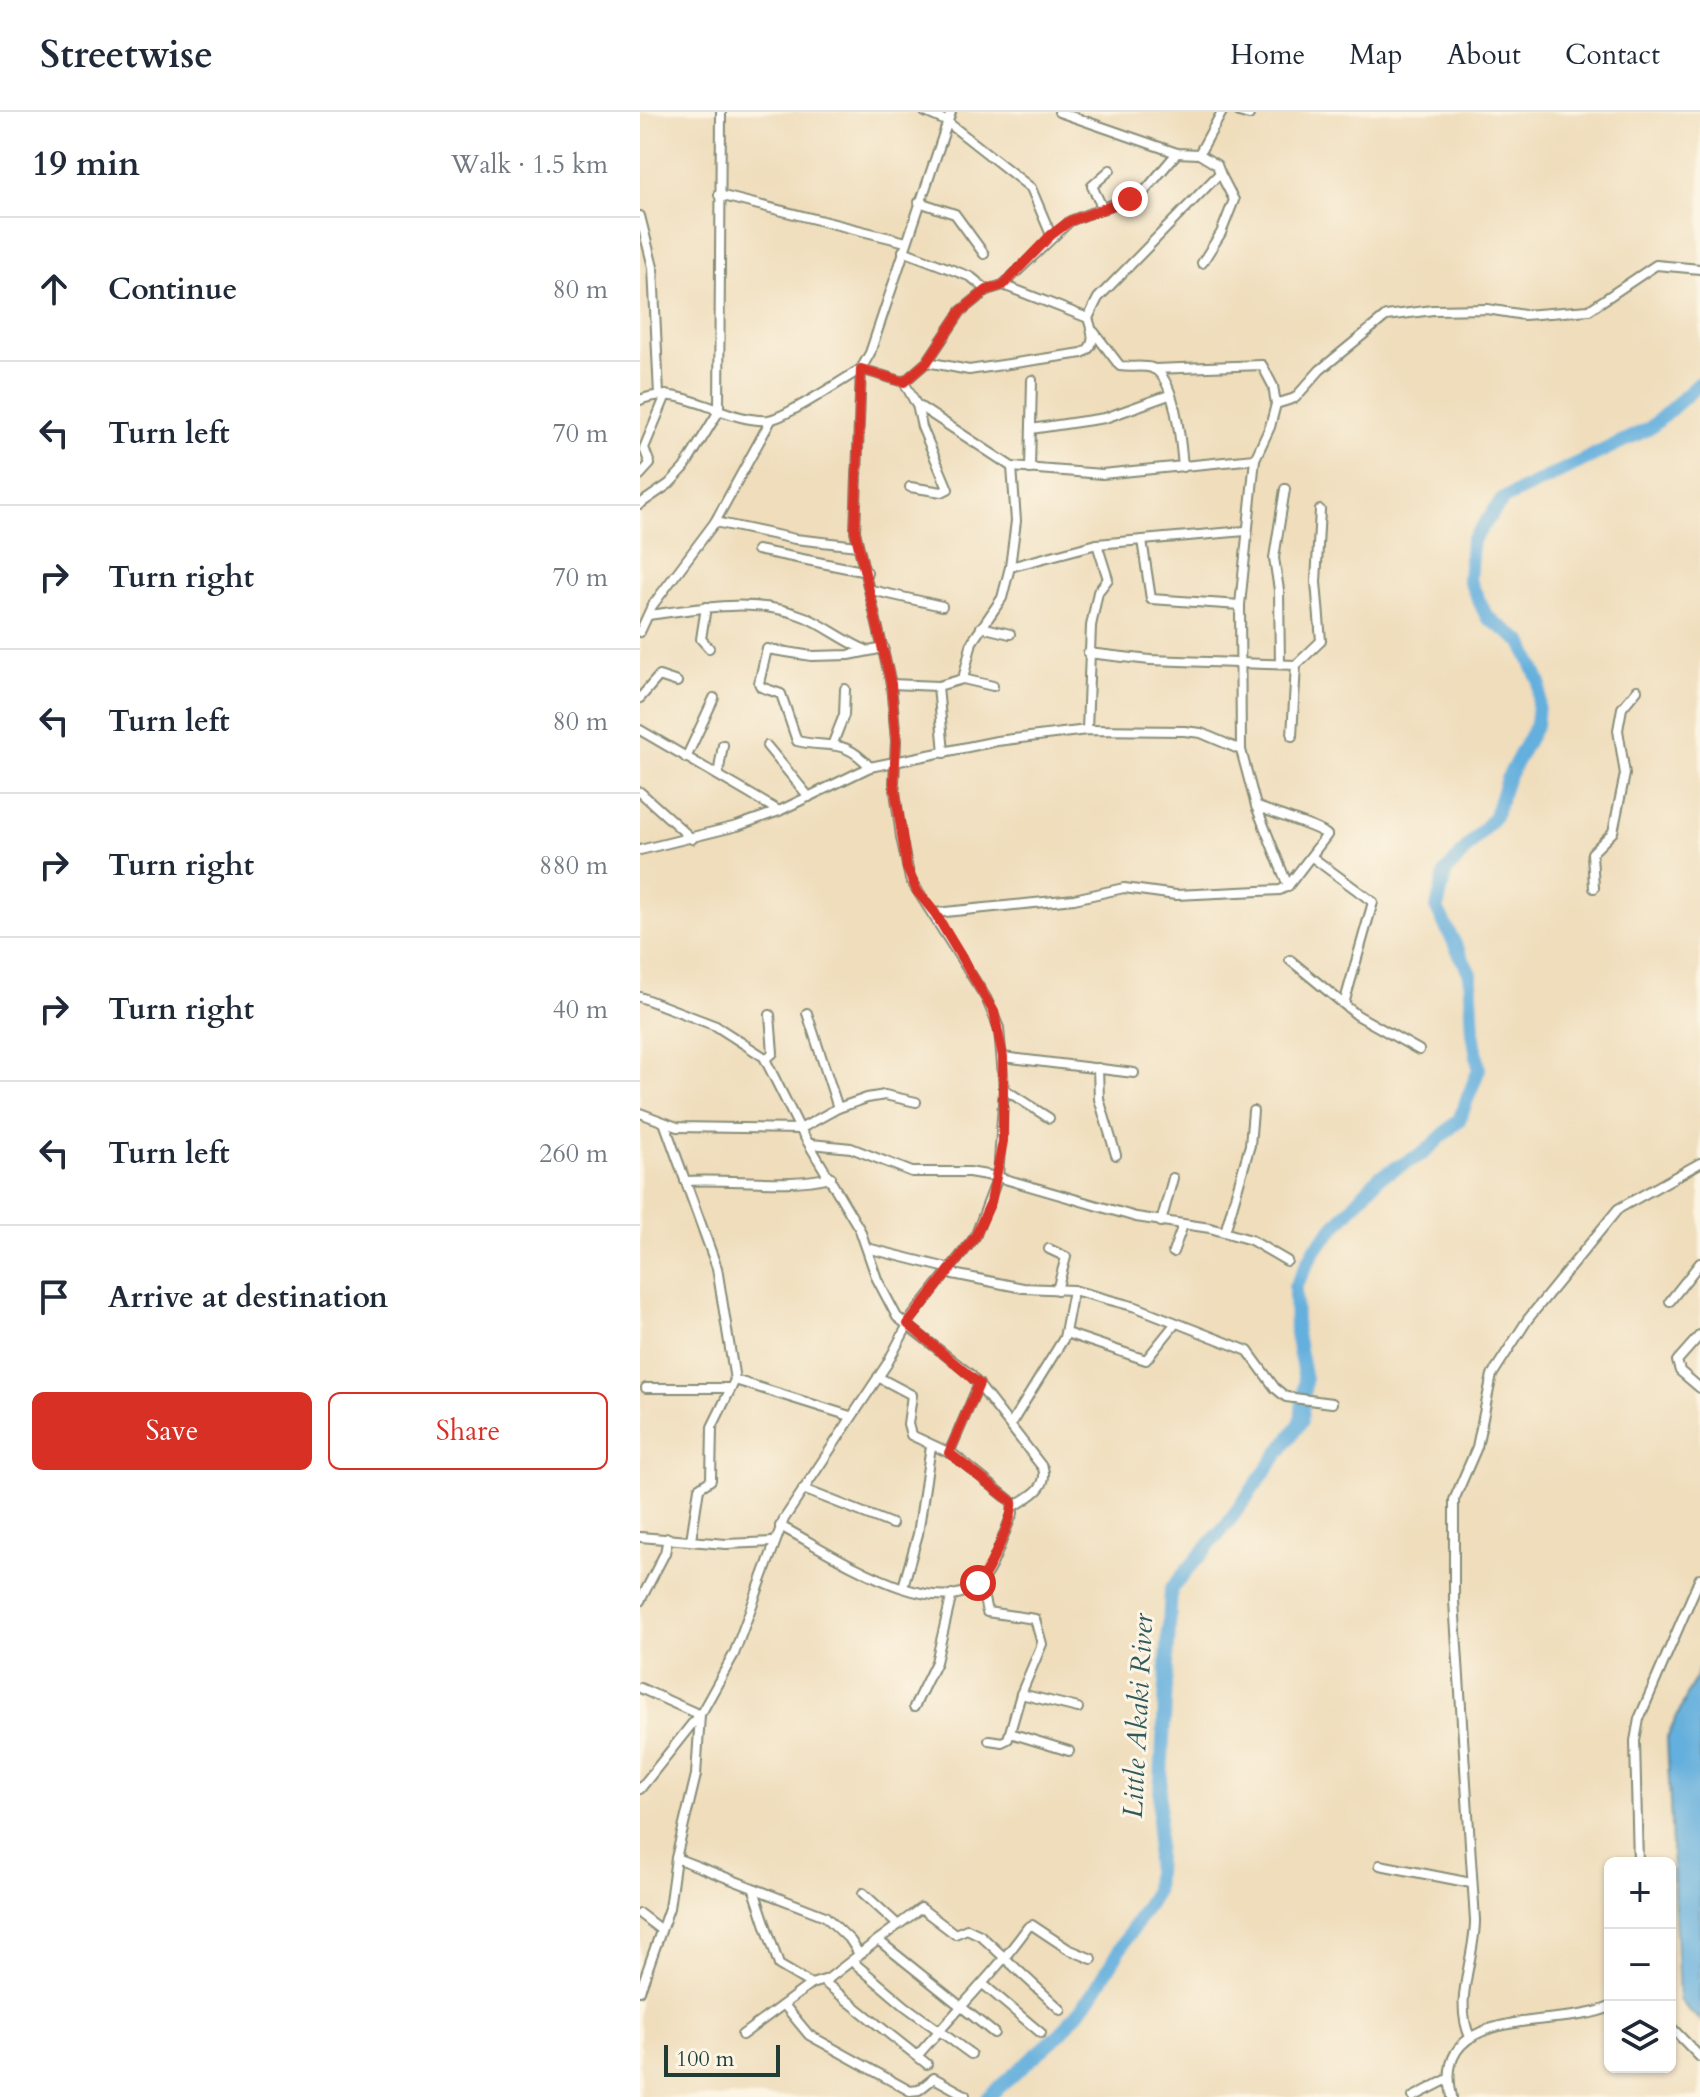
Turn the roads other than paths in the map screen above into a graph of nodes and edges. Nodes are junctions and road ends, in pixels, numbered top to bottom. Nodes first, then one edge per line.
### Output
1 (721, 112) edge
2 (925, 112) edge
3 (951, 112) edge
4 (1059, 112) edge
5 (1222, 112) edge
6 (1239, 112) edge
7 (1249, 115) dead end
8 (946, 121) junction
9 (1177, 153) junction
10 (1199, 154) junction
11 (1110, 170) dead end
12 (1220, 173) junction
13 (719, 195) junction
14 (919, 202) junction
15 (1103, 209) junction
16 (640, 216) edge
17 (1051, 235) junction
18 (904, 247) junction
19 (984, 254) dead end
20 (1202, 263) dead end
21 (1700, 269) edge
22 (1003, 285) junction
23 (987, 290) junction
24 (1088, 318) junction
25 (1094, 332) junction
26 (927, 362) junction
27 (861, 369) junction
28 (1154, 369) junction
29 (1032, 380) dead end
30 (904, 382) junction
31 (662, 395) junction
32 (1169, 395) junction
33 (640, 400) edge
34 (916, 404) junction
35 (1276, 404) junction
36 (719, 411) junction
37 (771, 420) junction
38 (1031, 429) junction
39 (1255, 459) junction
40 (1012, 467) junction
41 (1183, 467) junction
42 (1030, 469) junction
43 (640, 475) edge
44 (910, 487) dead end
45 (1285, 489) dead end
46 (640, 504) edge
47 (1320, 510) dead end
48 (715, 522) junction
49 (1245, 531) junction
50 (1142, 540) junction
51 (1097, 544) junction
52 (858, 546) junction
53 (757, 550) dead end
54 (1010, 567) junction
55 (867, 572) junction
56 (871, 590) junction
57 (640, 601) edge
58 (1240, 605) junction
59 (942, 606) dead end
60 (706, 607) junction
61 (650, 610) junction
62 (981, 627) junction
63 (640, 632) edge
64 (1010, 634) dead end
65 (709, 648) dead end
66 (884, 648) junction
67 (866, 650) junction
68 (1088, 653) junction
69 (1239, 663) junction
70 (1280, 664) junction
71 (1296, 665) junction
72 (963, 679) junction
73 (677, 682) dead end
74 (891, 684) junction
75 (938, 686) junction
76 (993, 686) dead end
77 (845, 689) dead end
78 (1637, 690) dead end
79 (640, 698) edge
80 (714, 698) dead end
81 (640, 730) edge
82 (1087, 730) junction
83 (1292, 736) dead end
84 (833, 743) junction
85 (723, 745) dead end
86 (767, 746) dead end
87 (1241, 750) junction
88 (944, 753) junction
89 (686, 758) junction
90 (895, 763) junction
91 (870, 767) junction
92 (718, 775) junction
93 (640, 792) edge
94 (809, 797) junction
95 (1256, 806) junction
96 (779, 811) junction
97 (692, 839) junction
98 (640, 850) edge
99 (1312, 857) junction
100 (1288, 886) junction
101 (1594, 888) dead end
102 (935, 913) junction
103 (1290, 960) dead end
104 (640, 997) edge
105 (1344, 1004) junction
106 (807, 1013) dead end
107 (770, 1015) dead end
108 (1419, 1050) dead end
109 (1003, 1057) junction
110 (766, 1059) junction
111 (1098, 1068) junction
112 (1134, 1073) dead end
113 (1004, 1089) junction
114 (916, 1102) dead end
115 (838, 1108) junction
116 (1253, 1111) dead end
117 (642, 1117) edge
118 (1049, 1118) dead end
119 (665, 1125) junction
120 (800, 1129) junction
121 (811, 1144) junction
122 (1116, 1155) dead end
123 (1700, 1163) edge
124 (831, 1177) junction
125 (998, 1177) junction
126 (1173, 1178) dead end
127 (685, 1181) junction
128 (1161, 1222) junction
129 (1183, 1225) junction
130 (1225, 1232) junction
131 (867, 1248) junction
132 (1049, 1249) dead end
133 (1173, 1252) dead end
134 (1287, 1261) dead end
135 (1700, 1263) edge
136 (949, 1271) junction
137 (1057, 1290) junction
138 (1073, 1290) junction
139 (1670, 1301) dead end
140 (908, 1324) junction
141 (1175, 1324) junction
142 (1066, 1333) junction
143 (1700, 1335) edge
144 (878, 1377) junction
145 (733, 1384) junction
146 (979, 1384) junction
147 (646, 1388) dead end
148 (1700, 1388) edge
149 (1329, 1403) dead end
150 (850, 1416) junction
151 (1011, 1424) junction
152 (931, 1446) junction
153 (949, 1453) junction
154 (803, 1489) junction
155 (1013, 1507) junction
156 (892, 1524) dead end
157 (780, 1526) junction
158 (640, 1537) edge
159 (668, 1538) junction
160 (691, 1540) junction
161 (773, 1542) junction
162 (1700, 1578) edge
163 (980, 1581) junction
164 (903, 1587) junction
165 (952, 1594) junction
166 (640, 1601) edge
167 (640, 1688) edge
168 (1021, 1694) junction
169 (914, 1707) dead end
170 (1078, 1708) dead end
171 (700, 1715) junction
172 (1010, 1733) junction
173 (989, 1740) dead end
174 (1069, 1751) dead end
175 (640, 1789) edge
176 (1638, 1857) edge
177 (676, 1858) junction
178 (1380, 1865) dead end
179 (1471, 1883) junction
180 (754, 1890) junction
181 (863, 1893) dead end
182 (640, 1914) edge
183 (898, 1925) junction
184 (661, 1930) junction
185 (878, 1940) junction
186 (856, 1957) junction
187 (1005, 1957) junction
188 (1092, 1959) dead end
189 (824, 1982) junction
190 (811, 1984) junction
191 (984, 1985) junction
192 (640, 1991) edge
193 (959, 2005) junction
194 (785, 2006) junction
195 (1604, 2009) edge
196 (1061, 2010) dead end
197 (940, 2031) junction
198 (1676, 2032) edge
199 (994, 2033) dead end
200 (1041, 2033) dead end
201 (742, 2035) dead end
202 (1470, 2037) junction
203 (971, 2054) dead end
204 (918, 2055) junction
205 (1700, 2057) edge
206 (927, 2064) dead end
207 (1448, 2079) junction
208 (965, 2095) dead end
209 (1413, 2097) edge
210 (1452, 2097) edge

1 - 13 street
2 - 8 street
3 - 8 street
4 - 9 street
5 - 10 street
6 - 7 street
8 - 14 street
8 - 17 street
9 - 10 street
9 - 15 street
10 - 12 street
11 - 15 street
12 - 20 street
12 - 24 street
13 - 18 street
13 - 36 street
14 - 18 street
14 - 19 street
15 - 17 street
16 - 31 street
17 - 22 street
18 - 23 street
18 - 27 street
21 - 35 street
22 - 23 street
22 - 24 street
23 - 26 street
24 - 25 street
25 - 26 street
25 - 28 street
26 - 30 street
27 - 30 street
27 - 37 street
27 - 52 street
28 - 32 street
28 - 35 street
29 - 38 street
30 - 34 street
31 - 33 street
31 - 36 street
31 - 43 street
32 - 38 street
32 - 41 street
34 - 40 street
34 - 44 street
35 - 39 street
36 - 37 street
36 - 46 street
37 - 48 street
38 - 42 street
39 - 41 street
39 - 49 street
40 - 42 street
40 - 54 street
41 - 42 street
45 - 70 street
47 - 71 street
48 - 52 street
48 - 61 street
49 - 50 street
49 - 58 street
50 - 51 street
50 - 58 street
51 - 54 street
51 - 68 street
52 - 55 street
53 - 55 street
54 - 62 street
55 - 56 street
56 - 59 street
56 - 66 street
57 - 61 street
58 - 69 street
60 - 61 street
60 - 65 street
60 - 67 street
61 - 63 street
62 - 64 street
62 - 72 street
66 - 67 street
66 - 74 street
67 - 84 street
68 - 69 street
68 - 82 street
69 - 70 street
69 - 87 street
70 - 71 street
71 - 83 street
72 - 75 street
72 - 76 street
73 - 79 street
74 - 75 street
74 - 90 street
75 - 88 street
77 - 84 street
78 - 101 street
80 - 89 street
81 - 89 street
82 - 87 street
82 - 88 street
84 - 91 street
85 - 92 street
86 - 94 street
87 - 95 street
88 - 90 street
89 - 92 street
90 - 91 street
90 - 102 street
91 - 94 street
92 - 96 street
93 - 97 street
94 - 96 street
95 - 99 street
95 - 100 street
96 - 97 street
97 - 98 street
99 - 100 street
99 - 105 street
100 - 102 street
102 - 109 street
103 - 105 street
104 - 110 street
105 - 108 street
106 - 115 street
107 - 110 street
109 - 111 street
109 - 113 street
110 - 120 street
111 - 112 street
111 - 122 street
113 - 118 street
113 - 125 street
114 - 115 street
115 - 120 street
116 - 130 street
117 - 119 street
119 - 120 street
119 - 127 street
120 - 121 street
121 - 124 street
121 - 125 street
123 - 179 street
124 - 127 street
124 - 131 street
125 - 128 street
125 - 136 street
126 - 128 street
127 - 145 street
128 - 129 street
129 - 130 street
129 - 133 street
130 - 134 street
131 - 136 street
131 - 140 street
132 - 137 street
135 - 139 street
136 - 137 street
136 - 140 street
137 - 138 street
138 - 141 street
138 - 142 street
140 - 144 street
140 - 146 street
141 - 142 street
141 - 149 street
142 - 151 street
143 - 148 street
144 - 150 street
144 - 152 street
145 - 147 street
145 - 150 street
145 - 160 street
146 - 151 street
146 - 153 street
150 - 154 street
151 - 155 street
152 - 153 street
152 - 164 street
153 - 155 street
154 - 156 street
154 - 157 street
155 - 163 street
157 - 161 street
157 - 164 street
158 - 159 street
159 - 160 street
159 - 166 street
160 - 161 street
161 - 171 street
162 - 176 street
163 - 165 street
163 - 168 street
164 - 165 street
165 - 169 street
167 - 171 street
168 - 170 street
168 - 172 street
171 - 175 street
171 - 177 street
172 - 173 street
172 - 174 street
177 - 180 street
177 - 184 street
178 - 179 street
179 - 202 street
180 - 186 street
180 - 190 street
181 - 183 street
182 - 184 street
183 - 185 street
183 - 187 street
184 - 192 street
185 - 186 street
185 - 193 street
186 - 189 street
186 - 197 street
187 - 188 street
187 - 191 street
187 - 196 street
189 - 190 street
189 - 204 street
190 - 194 street
191 - 193 street
191 - 200 street
193 - 197 street
193 - 199 street
194 - 201 street
194 - 208 street
195 - 202 street
197 - 203 street
197 - 204 street
198 - 205 street
202 - 207 street
204 - 206 street
207 - 209 street
207 - 210 street

